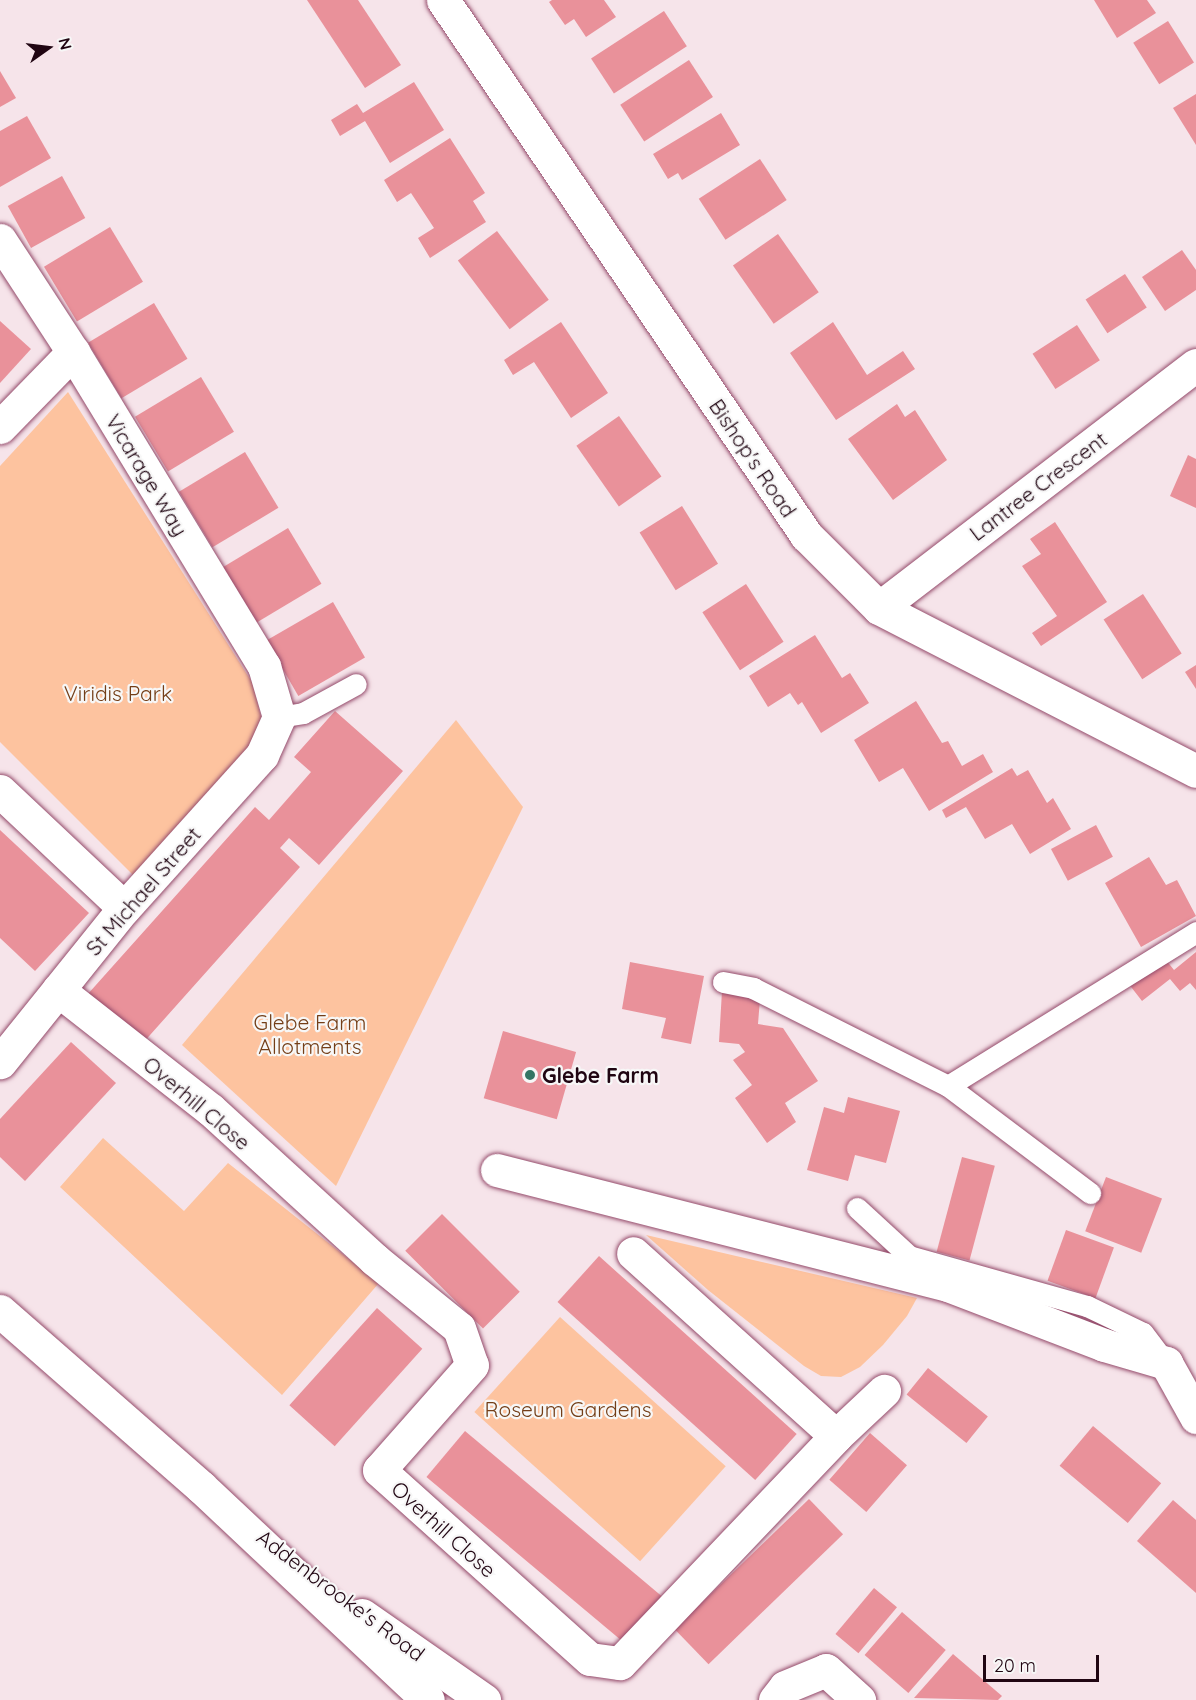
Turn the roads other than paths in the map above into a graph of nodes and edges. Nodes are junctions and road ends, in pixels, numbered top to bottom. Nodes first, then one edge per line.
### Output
1 (443, 0) edge
2 (0, 240) edge
3 (73, 352) junction
4 (1196, 365) edge
5 (0, 427) edge
6 (879, 608) junction
7 (356, 684) dead end
8 (279, 717) junction
9 (1196, 771) edge
10 (0, 791) edge
11 (124, 908) junction
12 (1196, 932) edge
13 (723, 982) dead end
14 (58, 990) junction
15 (0, 1062) edge
16 (948, 1086) junction
17 (498, 1170) dead end
18 (1090, 1193) dead end
19 (857, 1208) dead end
20 (633, 1253) dead end
21 (0, 1311) edge
22 (1166, 1363) junction
23 (884, 1391) dead end
24 (1196, 1417) edge
25 (836, 1436) junction
26 (201, 1487) junction
27 (428, 1700) edge
28 (484, 1700) edge
29 (776, 1700) edge
30 (859, 1700) edge

1 - 6 street, Bishop's Road
2 - 3 street, Vicarage Way
3 - 5 street
3 - 8 street, Vicarage Way
4 - 6 street, Lantree Crescent
6 - 9 street, Bishop's Road
7 - 8 lane
8 - 11 street, St Michael Street
10 - 11 street
11 - 14 street, St Michael Street
12 - 16 lane
13 - 16 lane
14 - 15 street, St Michael Street
14 - 25 street, Overhill Close
16 - 18 lane
17 - 22 street
19 - 22 lane
20 - 25 street
21 - 26 street, Addenbrooke's Road
22 - 24 street
23 - 25 street, Overhill Close
26 - 27 street, Addenbrooke's Road
26 - 28 street, Addenbrooke's Road
29 - 30 street

